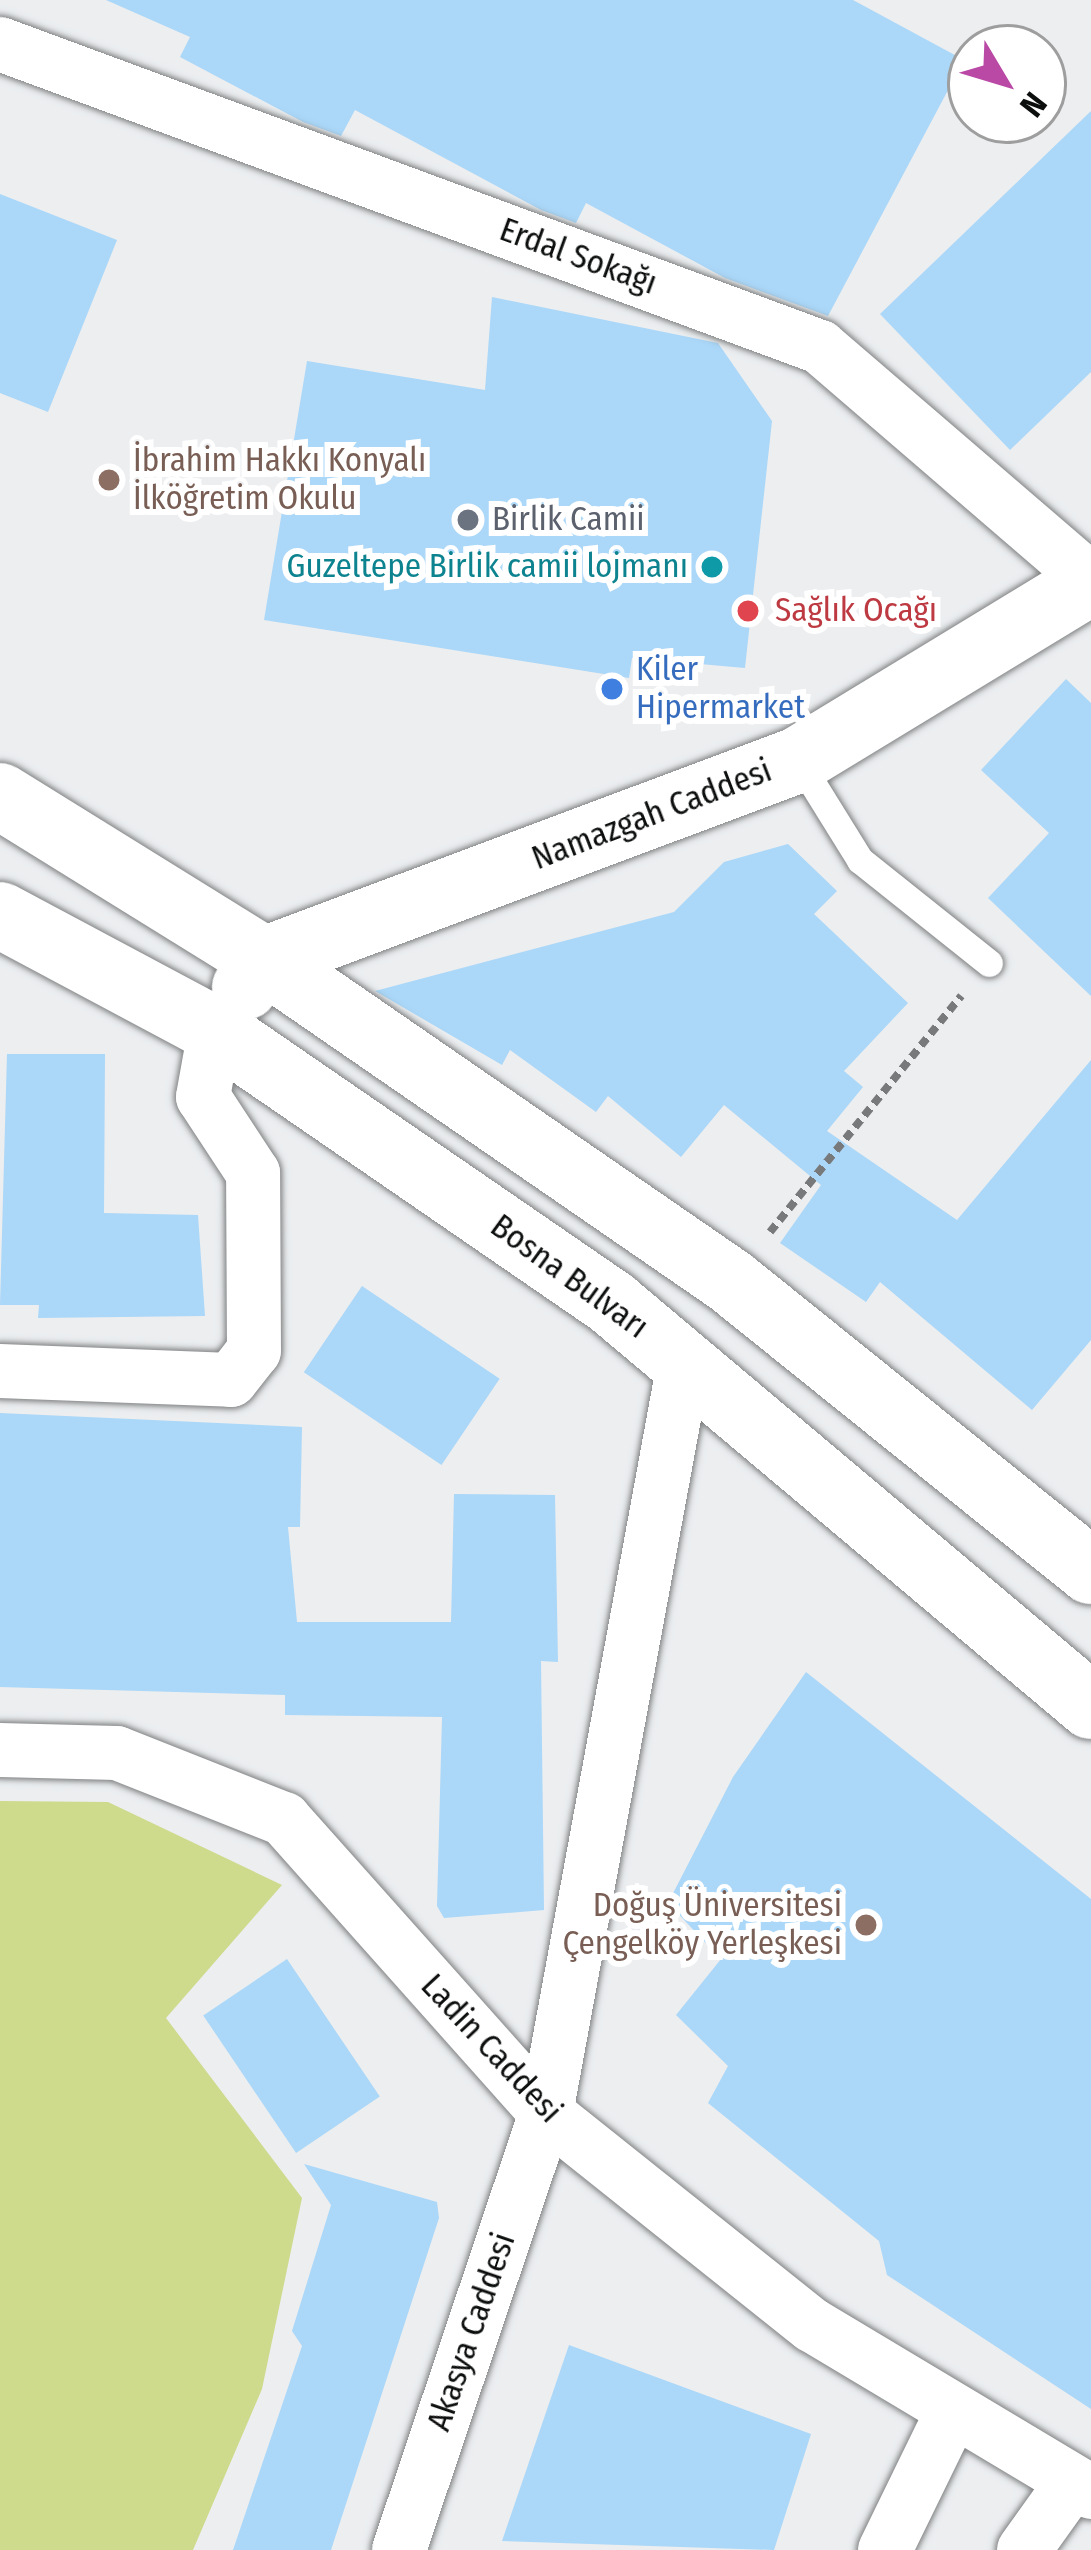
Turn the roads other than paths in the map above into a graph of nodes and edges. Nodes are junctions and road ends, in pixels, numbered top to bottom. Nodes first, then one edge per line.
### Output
1 (0, 44) edge
2 (1091, 581) edge
3 (798, 760) junction
4 (0, 796) edge
5 (2, 927) edge
6 (264, 961) junction
7 (988, 963) road end
8 (215, 1030) junction
9 (684, 1363) junction
10 (0, 1371) edge
11 (1091, 1571) edge
12 (1091, 1706) edge
13 (0, 1750) edge
14 (546, 2114) junction
15 (950, 2417) junction
16 (1082, 2488) edge
17 (399, 2550) edge
18 (886, 2550) edge
19 (1024, 2550) edge

1 - 2 street, Erdal Sokağı
2 - 3 main road, Namazgah Caddesi
3 - 6 main road, Namazgah Caddesi
3 - 7 lane
4 - 6 main road
5 - 8 main road, Bosna Bulvarı
6 - 8 main road
6 - 11 main road
8 - 9 main road, Bosna Bulvarı
8 - 10 street
9 - 12 main road, Bosna Bulvarı
9 - 14 street, Akasya Caddesi
13 - 14 street, Ladin Caddesi
14 - 15 street, Ladin Caddesi
14 - 17 street, Akasya Caddesi
15 - 16 street, Ladin Caddesi
15 - 18 street
16 - 19 street

